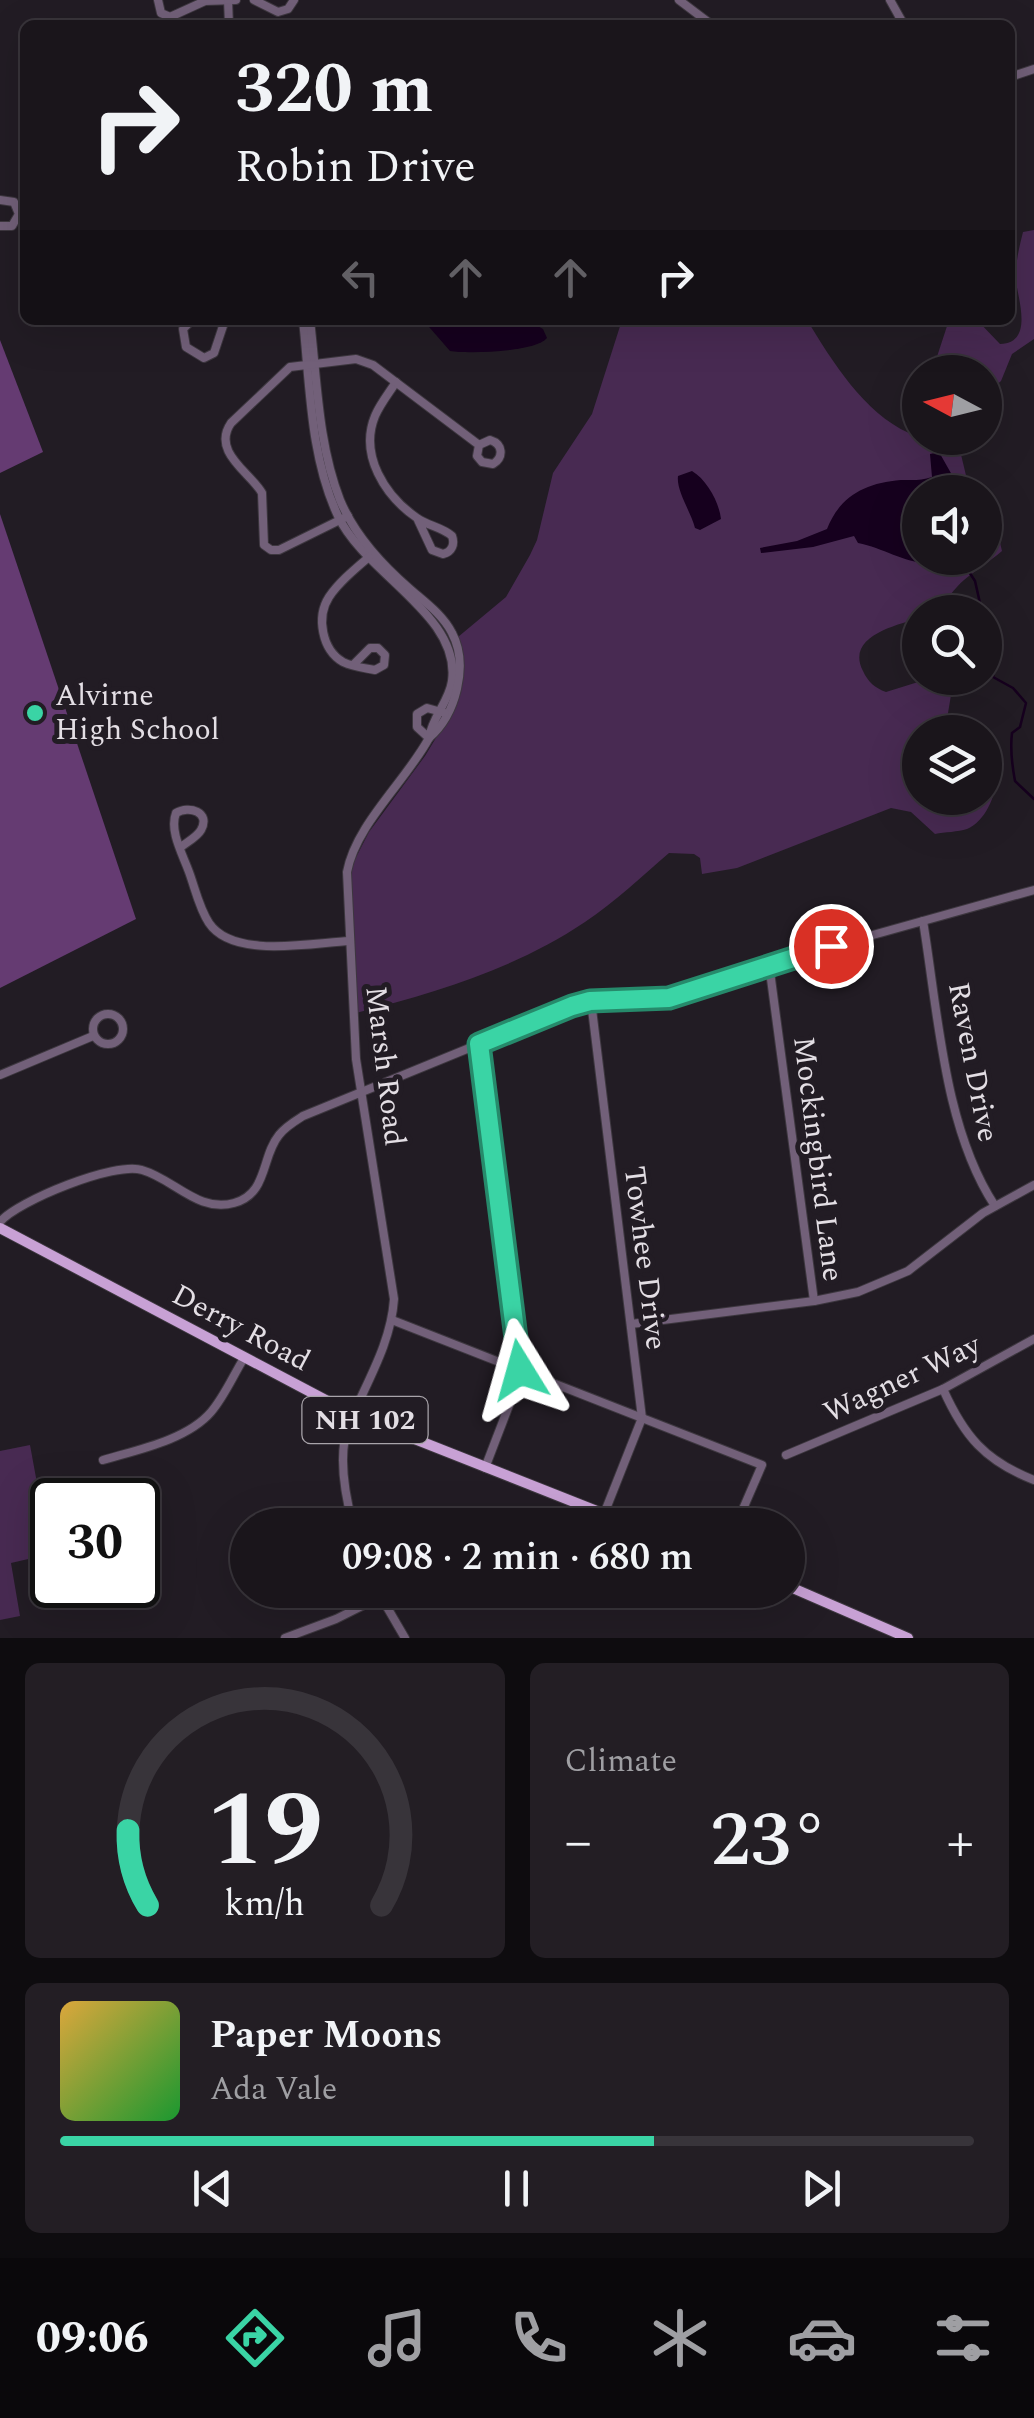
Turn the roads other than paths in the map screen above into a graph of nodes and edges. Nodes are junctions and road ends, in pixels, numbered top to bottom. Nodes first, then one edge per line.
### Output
1 (158, 0) edge
2 (228, 0) edge
3 (236, 0) edge
4 (254, 0) edge
5 (294, 0) edge
6 (679, 0) edge
7 (204, 1) edge
8 (705, 20) edge
9 (0, 200) edge
10 (0, 226) edge
11 (188, 325) edge
12 (223, 325) edge
13 (307, 325) edge
14 (312, 363) junction
15 (396, 382) junction
16 (479, 445) dead end
17 (344, 518) junction
18 (418, 520) junction
19 (370, 556) junction
20 (352, 665) dead end
21 (444, 712) junction
22 (429, 738) junction
23 (180, 847) junction
24 (1034, 890) edge
25 (923, 921) junction
26 (349, 941) junction
27 (769, 964) junction
28 (590, 1001) junction
29 (92, 1036) junction
30 (479, 1044) junction
31 (0, 1075) edge
32 (362, 1091) junction
33 (1034, 1186) edge
34 (995, 1206) junction
35 (0, 1225) edge
36 (814, 1302) junction
37 (392, 1320) junction
38 (630, 1324) junction
39 (1034, 1339) edge
40 (244, 1358) junction
41 (520, 1370) junction
42 (943, 1389) junction
43 (354, 1415) junction
44 (642, 1418) junction
45 (786, 1456) dead end
46 (103, 1460) dead end
47 (485, 1468) junction
48 (1034, 1480) edge
49 (349, 1508) edge
50 (588, 1508) edge
51 (606, 1508) edge
52 (743, 1508) edge
53 (805, 1593) edge
54 (351, 1608) edge
55 (387, 1608) edge
56 (285, 1638) edge
57 (404, 1638) edge
58 (908, 1638) edge

1 - 7 street
2 - 3 street
2 - 7 street
4 - 5 street
6 - 8 street
9 - 10 street
11 - 12 street
13 - 14 street, Marsh Road
14 - 15 street
14 - 17 street, Marsh Road
14 - 17 street
15 - 16 street
15 - 18 street
17 - 19 street, Marsh Road
18 - 18 street
19 - 20 street
19 - 21 street, Marsh Road
21 - 22 street, Marsh Road
21 - 22 street
22 - 26 street, Marsh Road
23 - 23 street
23 - 26 street
24 - 25 street
25 - 27 street
25 - 34 street, Raven Drive
26 - 32 street, Marsh Road
27 - 28 street
27 - 36 street, Mockingbird Lane
28 - 30 street
28 - 38 street, Towhee Drive
29 - 29 street
29 - 31 street
30 - 32 street
30 - 41 street
32 - 35 street
32 - 37 street, Marsh Road
33 - 34 street
34 - 36 street
35 - 40 main road, Derry Road / NH 102
36 - 38 street
37 - 41 street
37 - 43 street, Marsh Road
38 - 44 street, Towhee Drive
39 - 42 street, Wagner Way
40 - 43 main road, Derry Road / NH 102
40 - 46 street
41 - 44 street
41 - 47 street
42 - 45 street, Wagner Way
42 - 48 street
43 - 47 main road, Derry Road / NH 102
43 - 49 street, Marsh Road
44 - 51 street, Towhee Drive
44 - 52 street
47 - 50 main road, Derry Road / NH 102
53 - 58 main road
54 - 56 street
55 - 57 street

